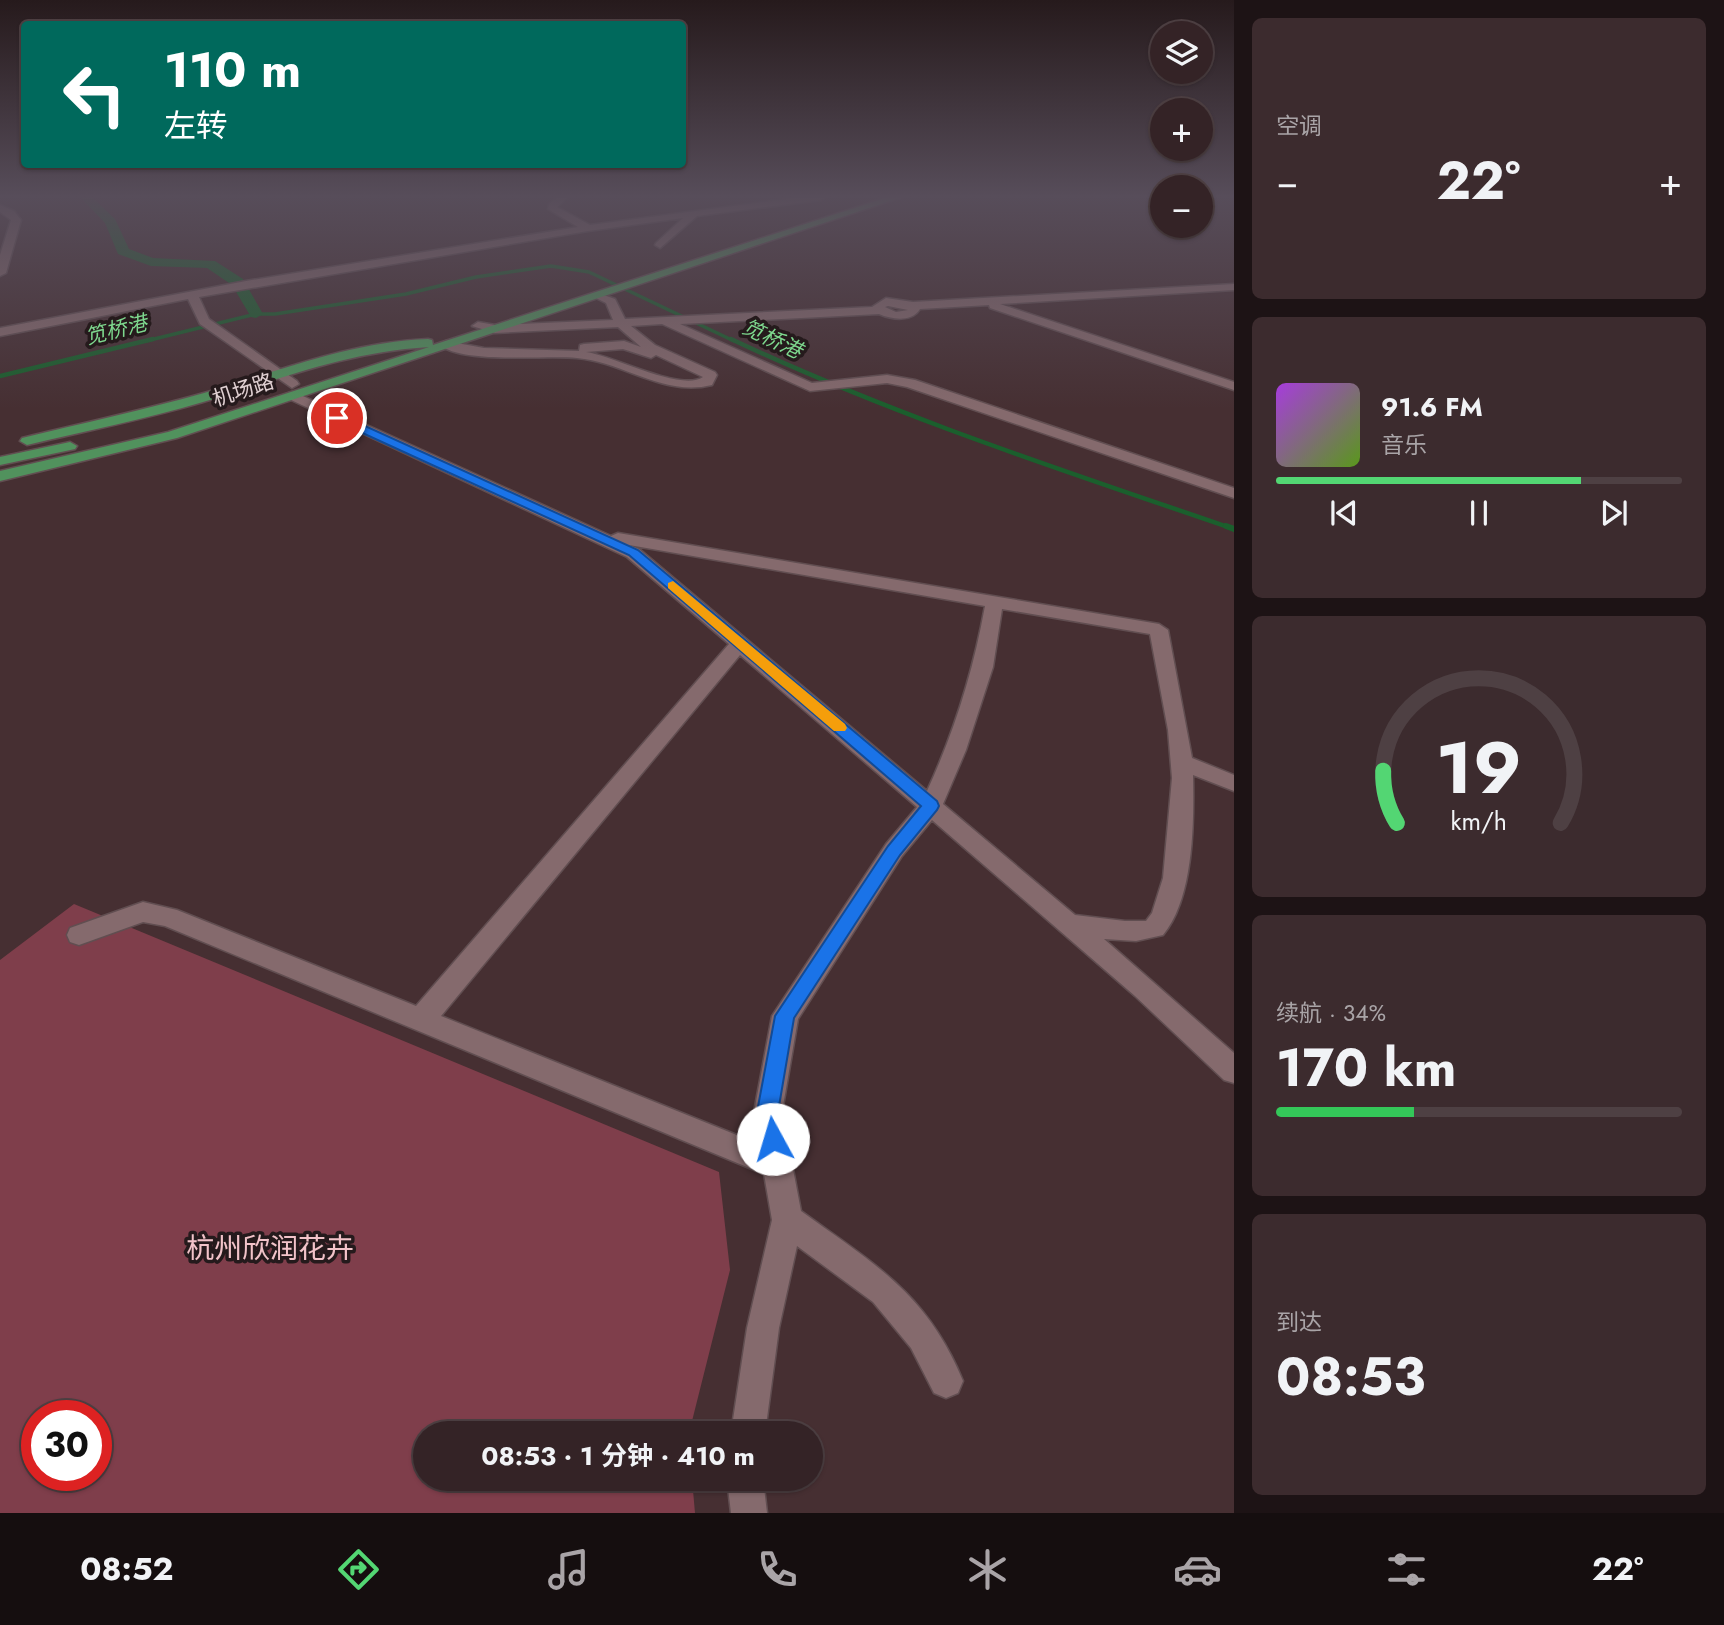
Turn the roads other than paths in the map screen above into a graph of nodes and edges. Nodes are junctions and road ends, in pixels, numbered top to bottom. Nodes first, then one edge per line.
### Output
1 (346, 268) edge
2 (650, 268) edge
3 (686, 268) edge
4 (1234, 287) edge
5 (600, 291) junction
6 (192, 295) junction
7 (982, 302) junction
8 (0, 318) edge
9 (669, 321) junction
10 (623, 324) junction
11 (478, 326) junction
12 (495, 329) junction
13 (1, 332) edge
14 (428, 342) junction
15 (446, 345) junction
16 (519, 355) junction
17 (278, 376) junction
18 (696, 385) junction
19 (1234, 386) edge
20 (293, 390) junction
21 (0, 447) edge
22 (0, 461) edge
23 (0, 476) edge
24 (1234, 493) edge
25 (595, 533) junction
26 (994, 603) junction
27 (740, 643) junction
28 (1182, 762) junction
29 (1234, 783) edge
30 (931, 806) junction
31 (1069, 924) junction
32 (79, 935) dead end
33 (421, 1020) junction
34 (1234, 1071) edge
35 (778, 1165) junction
36 (787, 1220) junction
37 (946, 1381) dead end
38 (750, 1421) edge
39 (746, 1491) edge
40 (749, 1513) edge

1 - 6 street
2 - 5 main road
3 - 5 main road
4 - 7 street
5 - 10 street
5 - 11 main road, 机场路
5 - 12 main road, 机场路
6 - 13 street
6 - 17 street
7 - 9 street
7 - 19 street
8 - 13 street
9 - 10 street
9 - 24 street
10 - 12 street
10 - 18 street
11 - 12 street
11 - 14 main road, 机场路
12 - 15 main road, 机场路
14 - 17 main road, 机场路
14 - 20 main road, 机场路
15 - 16 street
15 - 20 main road, 机场路
16 - 18 street
16 - 18 street
17 - 20 street
17 - 21 main road, 机场路
20 - 22 main road, 机场路
20 - 23 main road, 机场路
20 - 25 street
25 - 26 street
25 - 27 street
26 - 28 street
26 - 30 street
27 - 30 street
27 - 33 street
28 - 29 street
28 - 31 street
30 - 31 street
30 - 35 street
31 - 34 street
32 - 33 street
33 - 35 street
35 - 36 street
36 - 37 street
36 - 38 street
39 - 40 street

